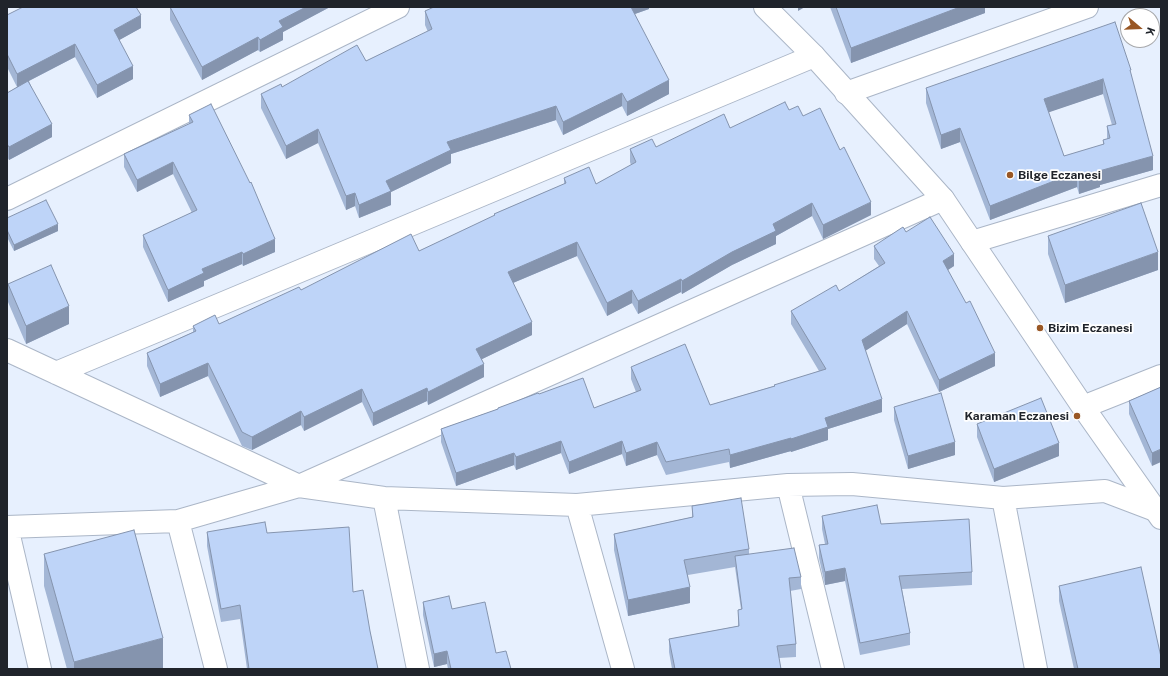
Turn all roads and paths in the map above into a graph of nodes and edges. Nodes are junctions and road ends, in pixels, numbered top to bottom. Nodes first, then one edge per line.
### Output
1 (398, 7) edge
2 (765, 7) edge
3 (1086, 7) edge
4 (814, 56) junction
5 (846, 93) junction
6 (1161, 184) edge
7 (7, 199) edge
8 (943, 199) junction
9 (972, 242) junction
10 (7, 350) edge
11 (56, 373) junction
12 (1161, 376) edge
13 (1083, 407) junction
14 (788, 485) junction
15 (299, 486) junction
16 (384, 498) junction
17 (1003, 498) junction
18 (577, 505) junction
19 (1158, 514) edge
20 (178, 521) junction
21 (40, 669) edge
22 (216, 669) edge
23 (418, 669) edge
24 (623, 669) edge
25 (833, 669) edge
26 (1036, 669) edge

1 - 7 street
2 - 4 street
3 - 5 street
4 - 5 street
4 - 11 street
5 - 8 street
6 - 9 street
8 - 9 street
8 - 15 street
9 - 13 street
10 - 11 street
11 - 15 street
12 - 13 street
13 - 19 street
14 - 17 street
14 - 18 street
14 - 25 street
15 - 16 street
15 - 20 street
16 - 18 street
16 - 23 street
17 - 19 street
17 - 26 street
18 - 24 street
20 - 21 street
20 - 22 street

